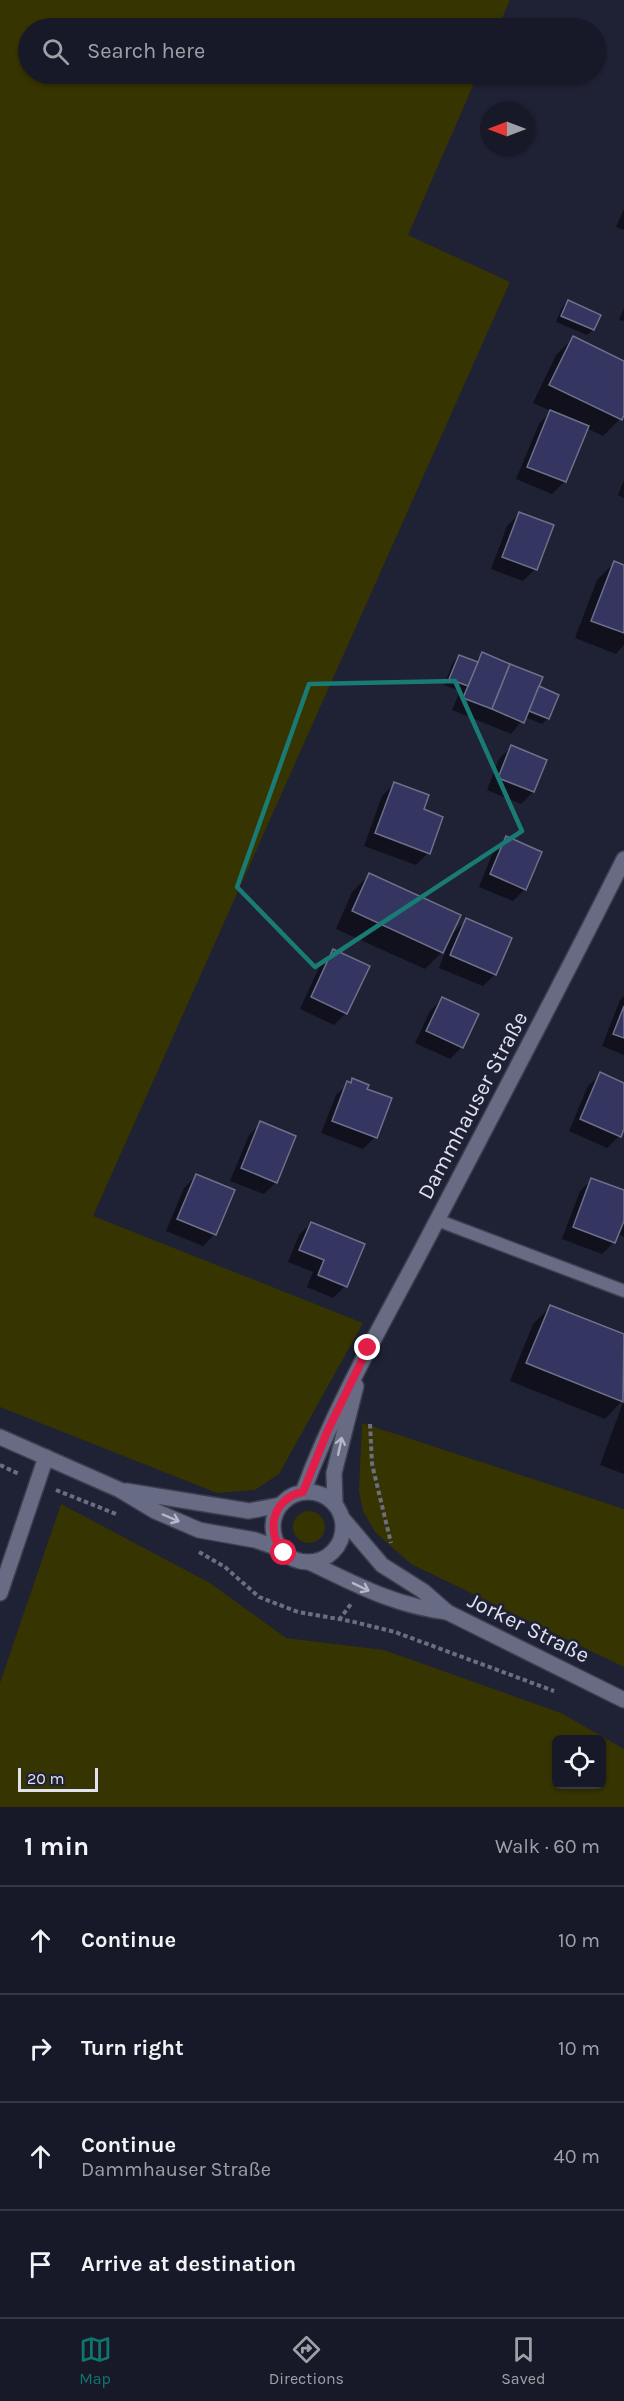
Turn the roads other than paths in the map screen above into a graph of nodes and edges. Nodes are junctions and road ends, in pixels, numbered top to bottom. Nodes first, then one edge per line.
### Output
1 (624, 859) edge
2 (437, 1220) junction
3 (624, 1291) edge
4 (358, 1371) junction
5 (0, 1437) edge
6 (46, 1457) junction
7 (120, 1490) junction
8 (303, 1492) junction
9 (280, 1505) junction
10 (338, 1511) junction
11 (281, 1549) junction
12 (309, 1562) junction
13 (0, 1593) edge
14 (447, 1612) junction
15 (624, 1700) edge

1 - 2 street, Dammhauser Straße
2 - 3 lane
2 - 4 street, Dammhauser Straße
4 - 8 street, Dammhauser Straße
10 -> 4 street, Dammhauser Straße
5 - 6 street
6 - 7 street
6 - 13 street
7 - 9 street
7 -> 11 street
8 - 9 street
8 - 10 street
9 - 11 street
10 - 12 street
10 - 14 street, Jorker Straße
11 - 12 street
12 -> 14 street, Jorker Straße
14 - 15 street, Jorker Straße

